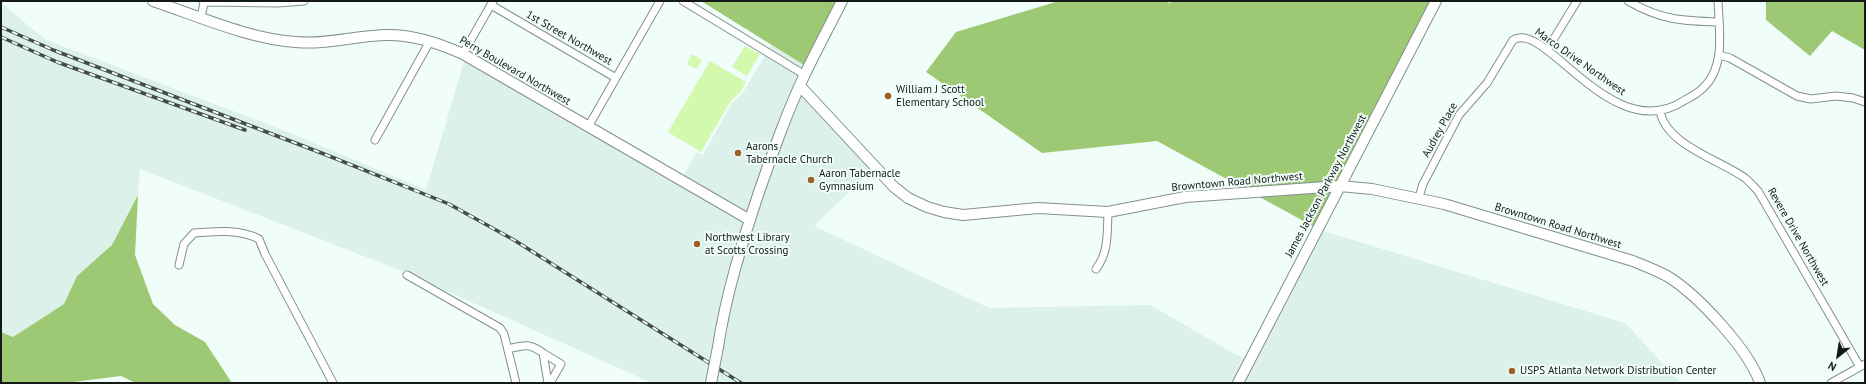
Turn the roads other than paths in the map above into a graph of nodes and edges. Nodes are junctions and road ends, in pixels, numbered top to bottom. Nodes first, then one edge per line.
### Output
1 (153, 1) edge
2 (304, 1) edge
3 (660, 1) edge
4 (683, 1) edge
5 (842, 1) edge
6 (1436, 1) edge
7 (1577, 1) edge
8 (1628, 1) edge
9 (1718, 1) edge
10 (205, 2) edge
11 (492, 3) edge
12 (201, 17) junction
13 (1719, 22) junction
14 (430, 41) junction
15 (1547, 50) junction
16 (463, 54) junction
17 (1719, 55) junction
18 (1502, 59) joint
19 (805, 75) junction
20 (616, 78) junction
21 (800, 86) junction
22 (1865, 102) edge
23 (1660, 110) junction
24 (588, 127) junction
25 (375, 140) dead end
26 (1340, 186) junction
27 (1419, 197) junction
28 (1108, 212) junction
29 (750, 220) junction
30 (179, 265) dead end
31 (1096, 269) dead end
32 (406, 275) dead end
33 (508, 350) junction
34 (543, 353) junction
35 (1863, 366) edge
36 (333, 383) edge
37 (516, 383) edge
38 (549, 383) edge
39 (711, 383) edge
40 (1238, 383) edge
41 (1760, 383) edge
42 (1831, 383) edge

1 - 12 street, Perry Boulevard Northwest
2 - 10 street
3 - 20 street
4 - 19 street
5 - 19 street
6 - 26 street, James Jackson Parkway Northwest
7 - 15 street
8 - 13 street
9 - 13 street, Marco Drive Northwest
10 - 12 street
11 - 16 street
11 - 20 street, 1st Street Northwest
12 - 14 street, Perry Boulevard Northwest
13 - 17 street, Marco Drive Northwest
14 - 16 street, Perry Boulevard Northwest
14 - 25 street
15 - 18 street, Marco Drive Northwest
15 - 23 street, Marco Drive Northwest
16 - 24 street, Perry Boulevard Northwest
17 - 22 street
17 - 23 street, Marco Drive Northwest
18 - 27 street, Audrey Place
19 - 21 street
20 - 24 street
21 - 28 street, Browntown Road Northwest
21 - 29 street
23 - 35 street, Revere Drive Northwest
24 - 29 street, Perry Boulevard Northwest
26 - 27 street, Browntown Road Northwest
26 - 28 street, Browntown Road Northwest
26 - 40 street, James Jackson Parkway Northwest
27 - 41 street, Browntown Road Northwest
28 - 31 street
29 - 39 street, bridge
30 - 36 street
32 - 33 street
33 - 34 street
33 - 37 street
34 - 38 street
34 - 38 street
35 - 42 street

